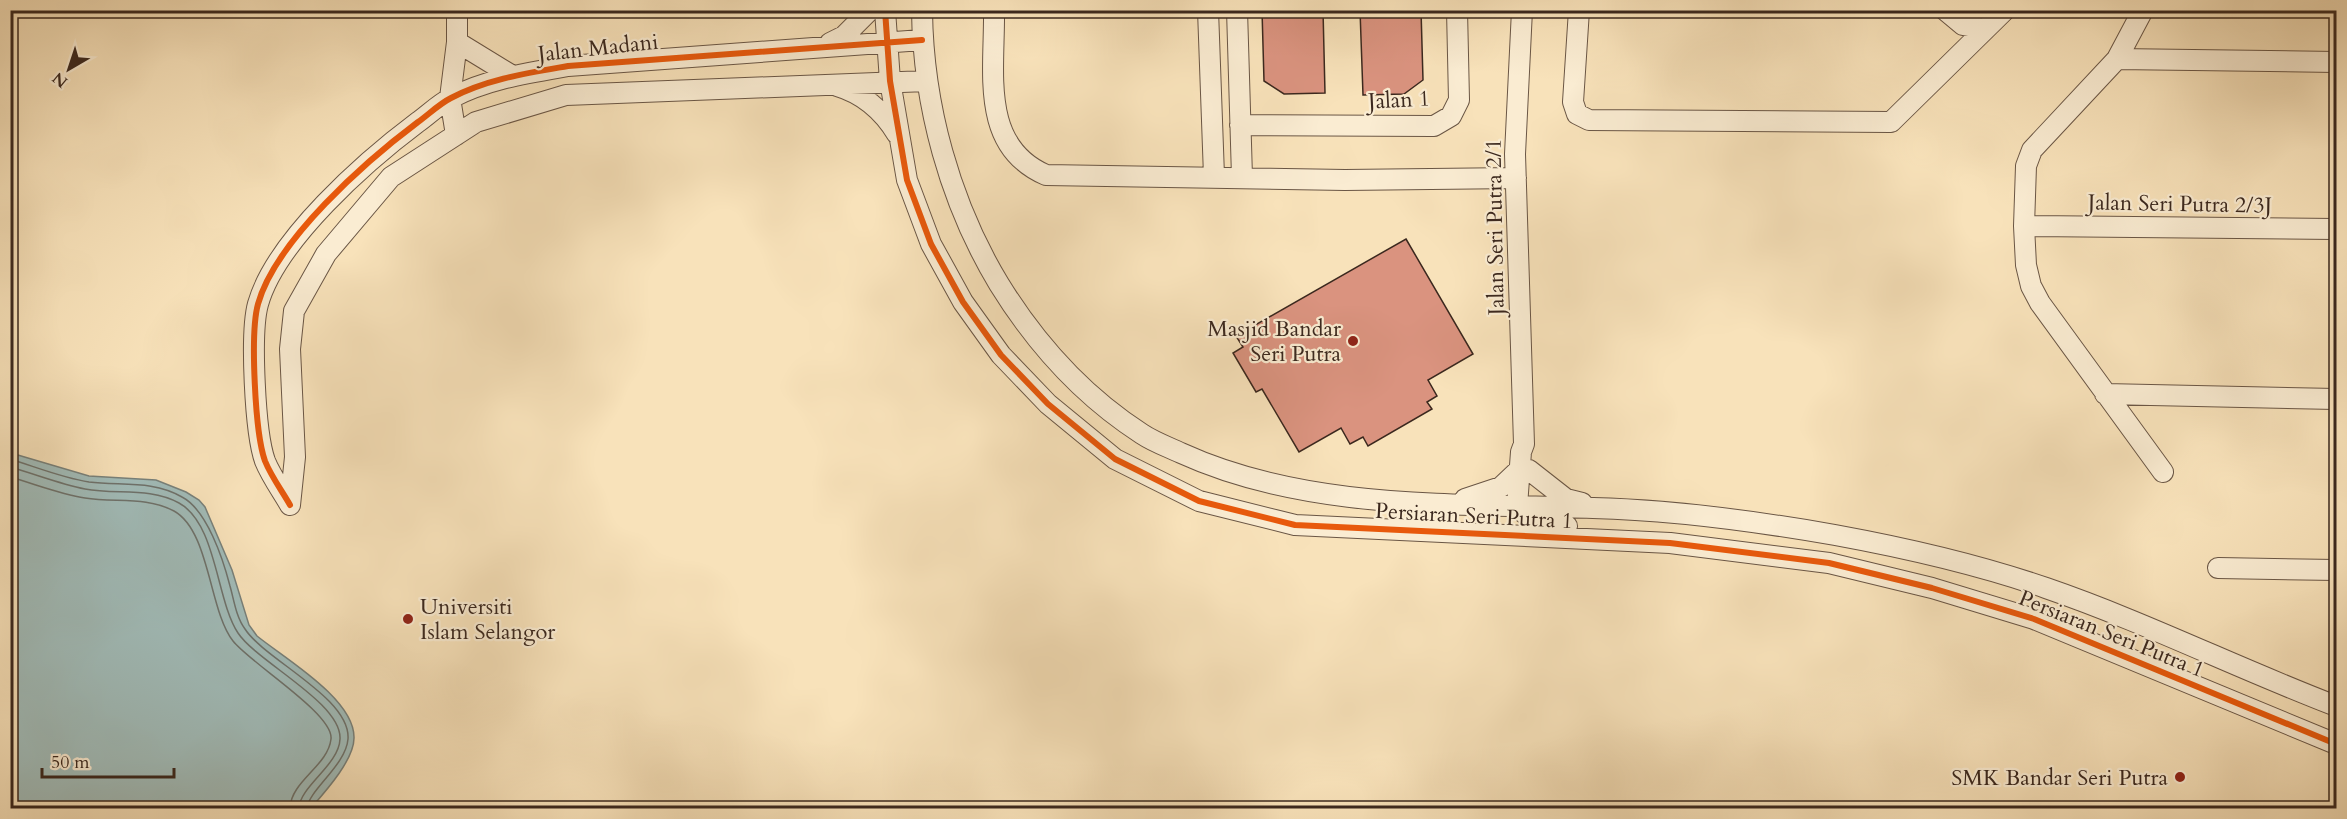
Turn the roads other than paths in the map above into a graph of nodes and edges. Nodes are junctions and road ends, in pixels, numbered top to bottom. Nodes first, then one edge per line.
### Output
1 (457, 10) edge
2 (870, 10) edge
3 (885, 10) edge
4 (922, 10) edge
5 (994, 10) edge
6 (1208, 10) edge
7 (1237, 10) edge
8 (1457, 10) edge
9 (1522, 10) edge
10 (1579, 10) edge
11 (1945, 10) edge
12 (2005, 10) edge
13 (2143, 10) edge
14 (1985, 29) junction
15 (922, 40) junction
16 (886, 41) junction
17 (457, 42) junction
18 (825, 45) junction
19 (2117, 59) junction
20 (2337, 62) edge
21 (511, 75) junction
22 (890, 81) junction
23 (927, 81) junction
24 (828, 84) junction
25 (450, 98) junction
26 (1240, 125) junction
27 (456, 135) junction
28 (900, 139) junction
29 (1214, 176) junction
30 (1242, 177) junction
31 (1516, 178) junction
32 (2024, 226) junction
33 (2337, 229) edge
34 (2105, 394) junction
35 (2337, 399) edge
36 (292, 409) junction
37 (258, 410) junction
38 (1525, 470) junction
39 (2163, 472) dead end
40 (1448, 504) junction
41 (1524, 508) junction
42 (1599, 508) junction
43 (1419, 530) junction
44 (1670, 543) junction
45 (2218, 568) dead end
46 (2337, 570) edge
47 (2337, 706) edge
48 (2337, 744) edge

1 - 17 street
2 - 18 street
3 - 16 street, Persiaran Seri Putra 1
4 - 15 street, Persiaran Seri Putra 1
5 - 29 street
6 - 29 street
7 - 26 street
8 - 26 street, Jalan 1
9 - 31 street, Jalan Seri Putra 2/1
10 - 14 street
11 - 14 street
12 - 14 street
13 - 19 street
15 - 16 street, Jalan Madani
15 - 23 street, Persiaran Seri Putra 1
16 - 18 street, Jalan Madani
16 - 22 street, Persiaran Seri Putra 1
17 - 21 street
17 - 25 street
18 - 21 street, Jalan Madani
19 - 20 street
19 - 32 street
21 - 25 street, Jalan Madani
22 - 23 street, Jalan Madani
22 - 24 street, Jalan Madani
22 - 28 street, Persiaran Seri Putra 1
23 - 40 street, Persiaran Seri Putra 1
24 - 27 street, Jalan Madani
24 - 28 street
25 - 27 street
25 - 37 street, Jalan Madani
26 - 30 street
27 - 36 street, Jalan Madani
28 - 43 street, Persiaran Seri Putra 1
29 - 30 street
30 - 31 street
31 - 38 street, Jalan Seri Putra 2/1
32 - 33 street, Jalan Seri Putra 2/3J
32 - 34 street
34 - 35 street
34 - 39 street
36 - 37 street
36 - 37 street, Jalan Madani
38 - 40 street
38 - 41 street, Jalan Seri Putra 2/1
38 - 42 street
40 - 41 street, Persiaran Seri Putra 1
41 - 42 street, Persiaran Seri Putra 1
41 - 43 street
41 - 44 street
42 - 47 street, Persiaran Seri Putra 1
43 - 44 street, Persiaran Seri Putra 1
44 - 48 street, Persiaran Seri Putra 1
45 - 46 street

